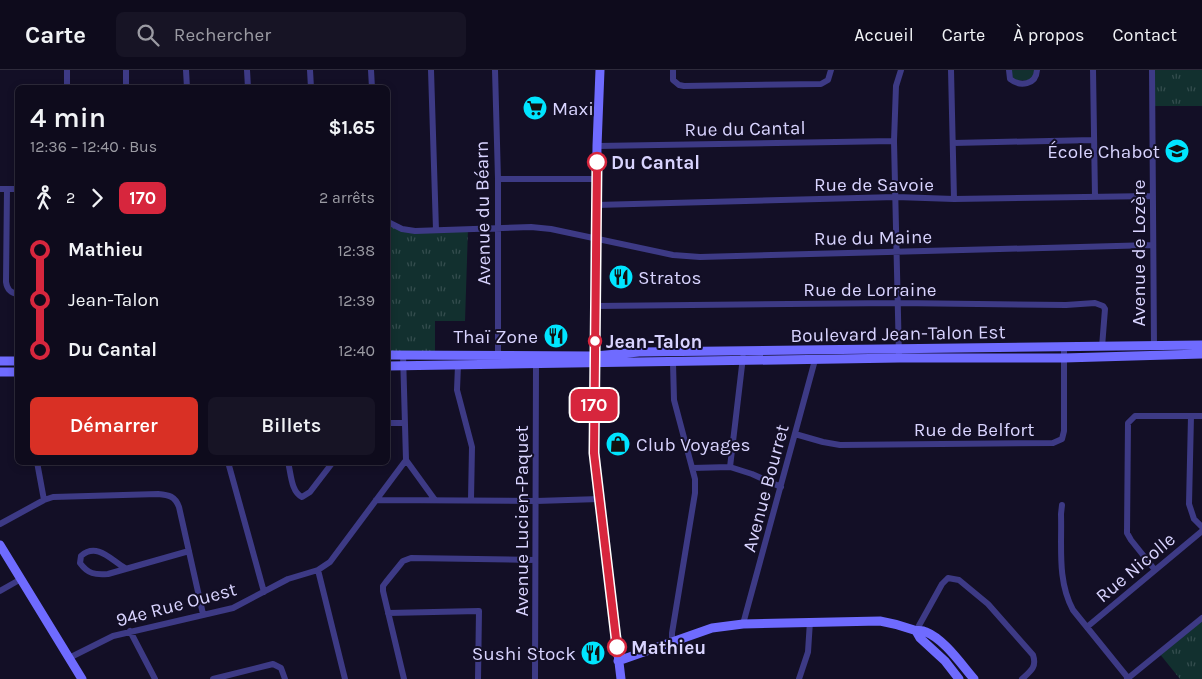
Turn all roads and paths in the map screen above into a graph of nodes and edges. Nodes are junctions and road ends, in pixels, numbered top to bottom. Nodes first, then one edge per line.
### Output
1 (67, 70) edge
2 (126, 70) edge
3 (186, 70) edge
4 (247, 70) edge
5 (310, 70) edge
6 (371, 70) edge
7 (431, 70) edge
8 (495, 70) edge
9 (600, 70) edge
10 (673, 70) edge
11 (831, 70) edge
12 (901, 70) edge
13 (951, 70) edge
14 (1009, 70) edge
15 (1037, 70) edge
16 (1093, 70) edge
17 (1152, 70) edge
18 (67, 85) edge
19 (126, 85) edge
20 (187, 85) edge
21 (248, 85) edge
22 (311, 85) edge
23 (372, 85) edge
24 (1094, 140) junction
25 (894, 141) junction
26 (953, 143) junction
27 (597, 146) junction
28 (498, 179) junction
29 (596, 179) junction
30 (4, 189) edge
31 (1152, 196) junction
32 (896, 197) junction
33 (1094, 197) junction
34 (954, 199) junction
35 (596, 205) junction
36 (390, 223) edge
37 (499, 229) junction
38 (436, 230) junction
39 (596, 239) junction
40 (1153, 245) junction
41 (897, 251) junction
42 (15, 293) edge
43 (897, 303) junction
44 (596, 306) junction
45 (1202, 345) edge
46 (1154, 346) junction
47 (1064, 347) junction
48 (1102, 347) junction
49 (390, 354) edge
50 (402, 354) junction
51 (899, 354) junction
52 (1202, 354) edge
53 (498, 356) junction
54 (744, 356) junction
55 (1064, 358) junction
56 (595, 360) junction
57 (815, 360) junction
58 (0, 361) edge
59 (15, 361) edge
60 (674, 363) junction
61 (536, 364) junction
62 (458, 365) junction
63 (390, 366) edge
64 (403, 366) junction
65 (0, 372) edge
66 (15, 372) edge
67 (1191, 416) junction
68 (1202, 416) edge
69 (390, 423) edge
70 (405, 423) junction
71 (795, 434) junction
72 (406, 460) junction
73 (38, 465) edge
74 (229, 465) edge
75 (289, 465) edge
76 (331, 465) edge
77 (730, 467) junction
78 (692, 468) junction
79 (781, 487) junction
80 (600, 499) junction
81 (44, 500) junction
82 (376, 500) junction
83 (435, 500) junction
84 (471, 500) junction
85 (536, 501) junction
86 (1062, 504) dead end
87 (0, 524) edge
88 (1202, 527) edge
89 (1202, 531) edge
90 (0, 544) edge
91 (189, 551) junction
92 (535, 560) junction
93 (125, 568) junction
94 (318, 570) junction
95 (1155, 570) junction
96 (21, 579) junction
97 (0, 591) edge
98 (264, 592) junction
99 (388, 612) junction
100 (203, 614) junction
101 (1202, 618) edge
102 (810, 621) junction
103 (743, 624) junction
104 (1087, 627) junction
105 (130, 631) junction
106 (916, 631) junction
107 (672, 643) junction
108 (69, 658) junction
109 (618, 661) junction
110 (966, 670) junction
111 (958, 678) edge
112 (1128, 678) edge
113 (82, 679) edge
114 (155, 679) edge
115 (213, 679) edge
116 (285, 679) edge
117 (345, 679) edge
118 (404, 679) edge
119 (478, 679) edge
120 (535, 679) edge
121 (621, 679) edge
122 (799, 679) edge
123 (974, 679) edge
124 (1022, 679) edge

1 - 18 street
2 - 19 street
3 - 20 street
4 - 21 street
5 - 22 street
6 - 23 street
7 - 38 street
8 - 28 street, Avenue du Béarn
9 - 27 street
10 - 11 street
12 - 25 street
13 - 26 street
14 - 15 street
16 - 24 street
17 - 31 street, Avenue de Lozère
24 - 26 street
24 - 33 street
25 - 27 street, Rue du Cantal
25 - 32 street
26 - 34 street
27 - 29 street
28 - 29 street
28 - 37 street, Avenue du Béarn
29 - 35 street
30 - 42 street
31 - 33 street, Rue de Savoie
31 - 40 street, Avenue de Lozère
32 - 34 street, Rue de Savoie
32 - 35 street, Rue de Savoie
32 - 41 street
33 - 34 street, Rue de Savoie
35 - 39 street
36 - 38 street, Rue du Maine
37 - 38 street, Rue du Maine
37 - 39 street, Rue du Maine
37 - 53 street, Avenue du Béarn
39 - 41 street, Rue du Maine
39 - 44 street
40 - 41 street, Rue du Maine
40 - 46 street, Avenue de Lozère
41 - 43 street
43 - 44 street, Rue de Lorraine
43 - 48 street, Rue de Lorraine
43 - 51 street
44 - 56 street
45 - 46 street, Boulevard Jean-Talon Est
46 - 48 street, Boulevard Jean-Talon Est
47 - 48 street, Boulevard Jean-Talon Est
47 - 51 street, Boulevard Jean-Talon Est
47 - 55 street, Rue de Belfort
49 - 50 street
50 - 53 street
50 - 64 street
51 - 54 street, Boulevard Jean-Talon Est
51 - 55 street, Boulevard Jean-Talon Est
51 - 57 street, Boulevard Jean-Talon Est
52 - 55 street, Boulevard Jean-Talon Est
53 - 56 street
54 - 56 street, Boulevard Jean-Talon Est
54 - 57 street, Boulevard Jean-Talon Est
54 - 60 street, Boulevard Jean-Talon Est
54 - 77 street
55 - 71 street, Rue de Belfort
56 - 60 street, Boulevard Jean-Talon Est
56 - 61 street
56 - 80 street
57 - 71 street, Avenue Bourret
58 - 59 street
60 - 78 street
61 - 62 street
61 - 85 street, Avenue Lucien-Paquet
62 - 64 street
62 - 84 street
63 - 64 street
64 - 70 street
65 - 66 street
67 - 68 street
67 - 88 street
67 - 95 street
69 - 70 street
70 - 72 street
71 - 79 street, Avenue Bourret
72 - 82 street
72 - 83 street
73 - 81 street
74 - 98 street
75 - 76 street
77 - 78 street
77 - 79 street
78 - 107 street
79 - 103 street, Avenue Bourret
80 - 85 street
80 - 109 street
81 - 87 street
81 - 91 street
82 - 83 street
82 - 94 street
83 - 84 street
84 - 85 street
85 - 92 street, Avenue Lucien-Paquet
86 - 104 street
89 - 95 street, Rue Nicolle
90 - 96 street
91 - 93 street
91 - 100 street
92 - 99 street
92 - 120 street, Avenue Lucien-Paquet
93 - 93 street
94 - 98 street, 94e Rue Ouest
94 - 117 street
95 - 104 street, Rue Nicolle
96 - 97 street
96 - 108 street
98 - 100 street, 94e Rue Ouest
99 - 118 street
99 - 119 street
100 - 105 street, 94e Rue Ouest
101 - 112 street
102 - 103 street
102 - 106 street
102 - 122 street
103 - 107 street
104 - 112 street
105 - 108 street, 94e Rue Ouest
105 - 114 street
106 - 110 street
106 - 111 street
106 - 124 street
107 - 109 street
108 - 113 street
109 - 121 street
110 - 111 street
110 - 123 street
115 - 116 street

